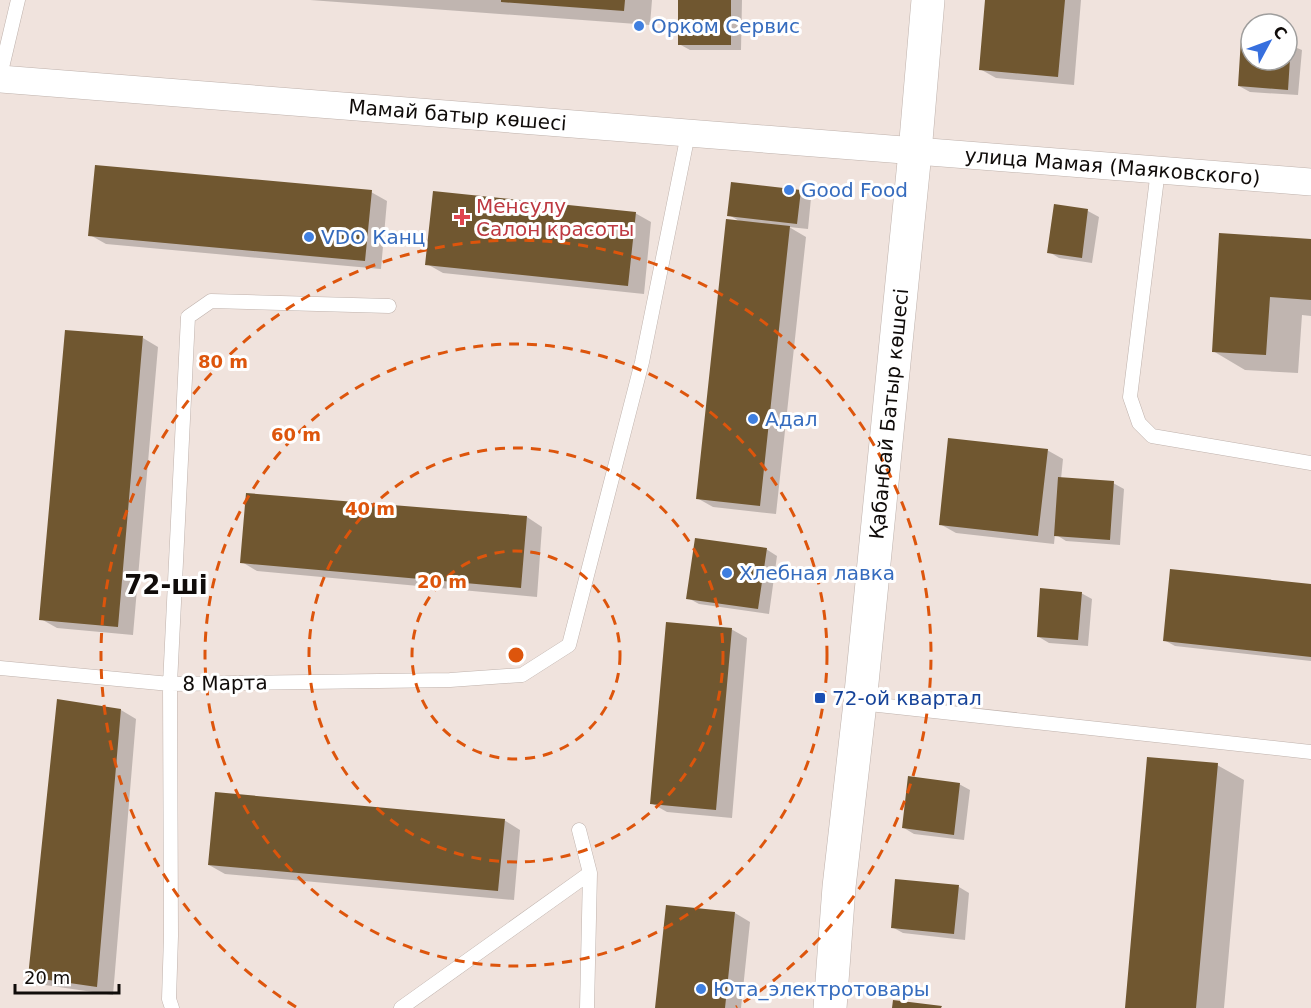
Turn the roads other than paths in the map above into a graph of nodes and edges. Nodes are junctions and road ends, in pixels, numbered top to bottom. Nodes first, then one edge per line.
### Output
1 (18, 0) edge
2 (928, 0) edge
3 (0, 77) edge
4 (688, 134) junction
5 (915, 152) junction
6 (1158, 170) junction
7 (1311, 182) edge
8 (389, 306) dead end
9 (1311, 463) edge
10 (0, 668) edge
11 (170, 684) junction
12 (860, 704) junction
13 (1311, 752) edge
14 (579, 830) dead end
15 (590, 873) junction
16 (172, 1008) edge
17 (401, 1008) edge
18 (587, 1008) edge
19 (830, 1008) edge

1 - 3 lane
2 - 5 main road, Қабанбай Батыр көшесі
3 - 4 street, Мамай батыр көшесі
4 - 5 street, Мамай батыр көшесі
4 - 11 lane, 8 Марта
5 - 6 street, улица Мамая (Маяковского)
5 - 12 main road, Қабанбай Батыр көшесі
6 - 7 street, улица Мамая (Маяковского)
6 - 9 lane
8 - 11 lane
10 - 11 lane, 8 Марта
11 - 16 lane
12 - 13 lane
12 - 19 main road, Қабанбай Батыр көшесі
14 - 15 lane
15 - 17 lane
15 - 18 lane

